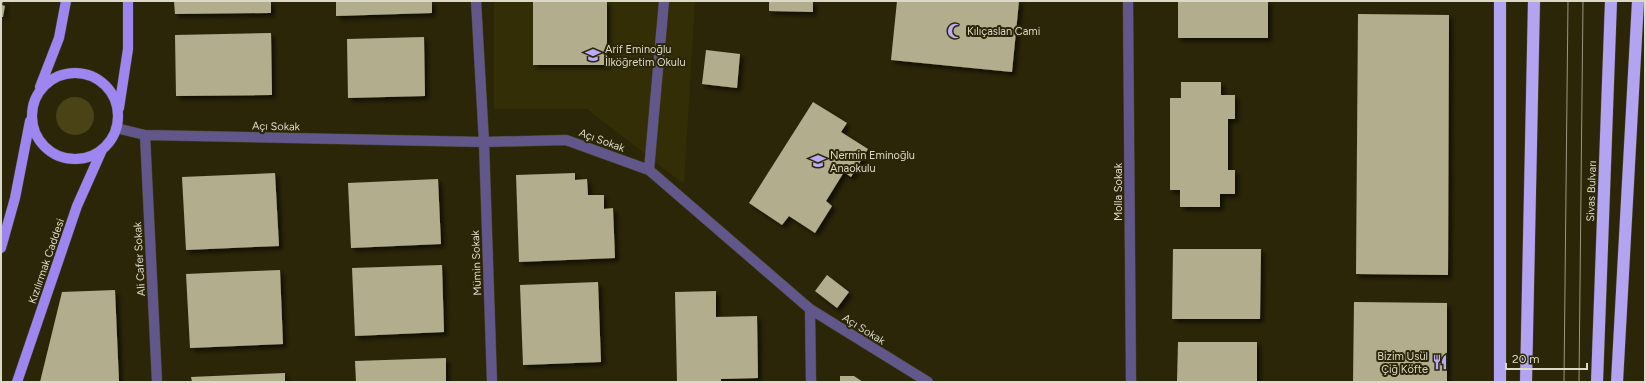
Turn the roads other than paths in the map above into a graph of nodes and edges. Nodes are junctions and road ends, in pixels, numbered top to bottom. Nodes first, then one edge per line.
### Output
1 (66, 1) edge
2 (128, 1) edge
3 (476, 1) edge
4 (664, 1) edge
5 (1128, 1) edge
6 (1500, 1) edge
7 (1534, 1) edge
8 (1611, 1) edge
9 (1638, 1) edge
10 (38, 91) junction
11 (118, 114) junction
12 (31, 117) junction
13 (116, 128) junction
14 (146, 135) junction
15 (484, 142) junction
16 (102, 150) junction
17 (649, 170) junction
18 (1, 248) edge
19 (810, 309) junction
20 (17, 382) edge
21 (157, 382) edge
22 (492, 382) edge
23 (811, 382) edge
24 (928, 382) edge
25 (1131, 382) edge
26 (1500, 382) edge
27 (1526, 382) edge
28 (1597, 382) edge
29 (1617, 382) edge

1 - 10 main road
2 - 11 main road
3 - 15 street, Mümin Sokak
4 - 17 street
5 - 25 street, Molla Sokak
6 - 26 highway
7 - 27 highway
8 - 28 highway, Sivas Bulvarı
9 - 29 highway
10 - 11 main road
10 - 12 main road
11 - 13 main road
12 - 16 main road
12 - 18 main road
13 - 14 street, Açı Sokak
13 - 16 main road
14 - 15 street, Açı Sokak
14 - 21 street, Ali Cafer Sokak
15 - 17 street, Açı Sokak
15 - 22 street, Mümin Sokak
16 - 20 main road, Kızılırmak Caddesi
17 - 19 street, Açı Sokak
19 - 23 street
19 - 24 street, Açı Sokak

